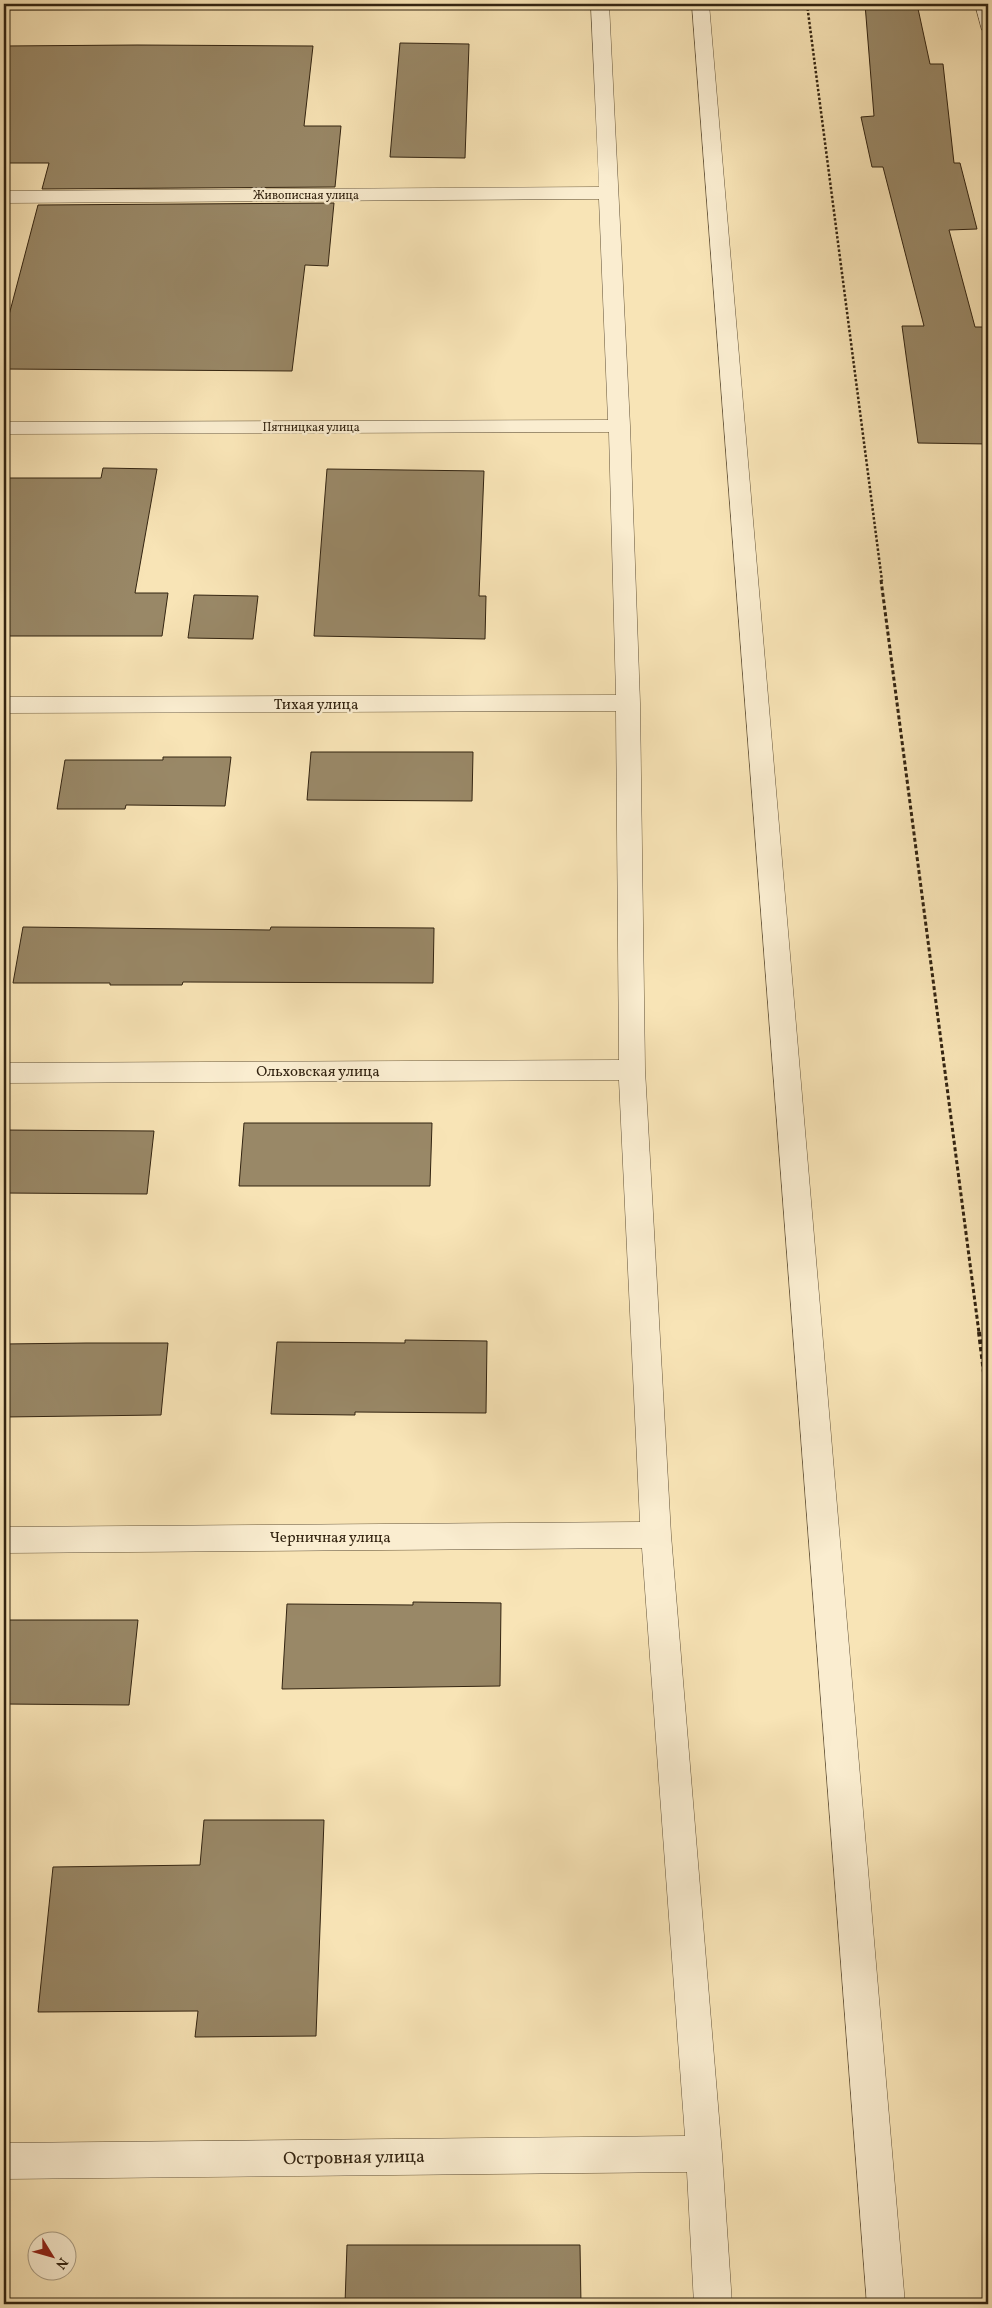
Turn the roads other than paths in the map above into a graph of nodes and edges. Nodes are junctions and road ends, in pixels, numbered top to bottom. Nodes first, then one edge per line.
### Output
1 (192, 4) edge
2 (600, 4) edge
3 (700, 4) edge
4 (983, 4) edge
5 (4, 5) edge
6 (988, 26) edge
7 (607, 193) junction
8 (4, 197) edge
9 (619, 426) junction
10 (4, 428) edge
11 (628, 703) junction
12 (4, 705) edge
13 (632, 1070) junction
14 (4, 1073) edge
15 (656, 1535) junction
16 (4, 1540) edge
17 (704, 2154) junction
18 (4, 2161) edge
19 (713, 2304) edge
20 (886, 2304) edge

1 - 5 street
2 - 7 street
3 - 20 street
4 - 6 street
7 - 8 street, Живописная улица
7 - 9 street
9 - 10 street, Пятницкая улица
9 - 11 street
11 - 12 street, Тихая улица
11 - 13 street
13 - 14 street, Ольховская улица
13 - 15 street
15 - 16 street, Черничная улица
15 - 17 street
17 - 18 street, Островная улица
17 - 19 street

